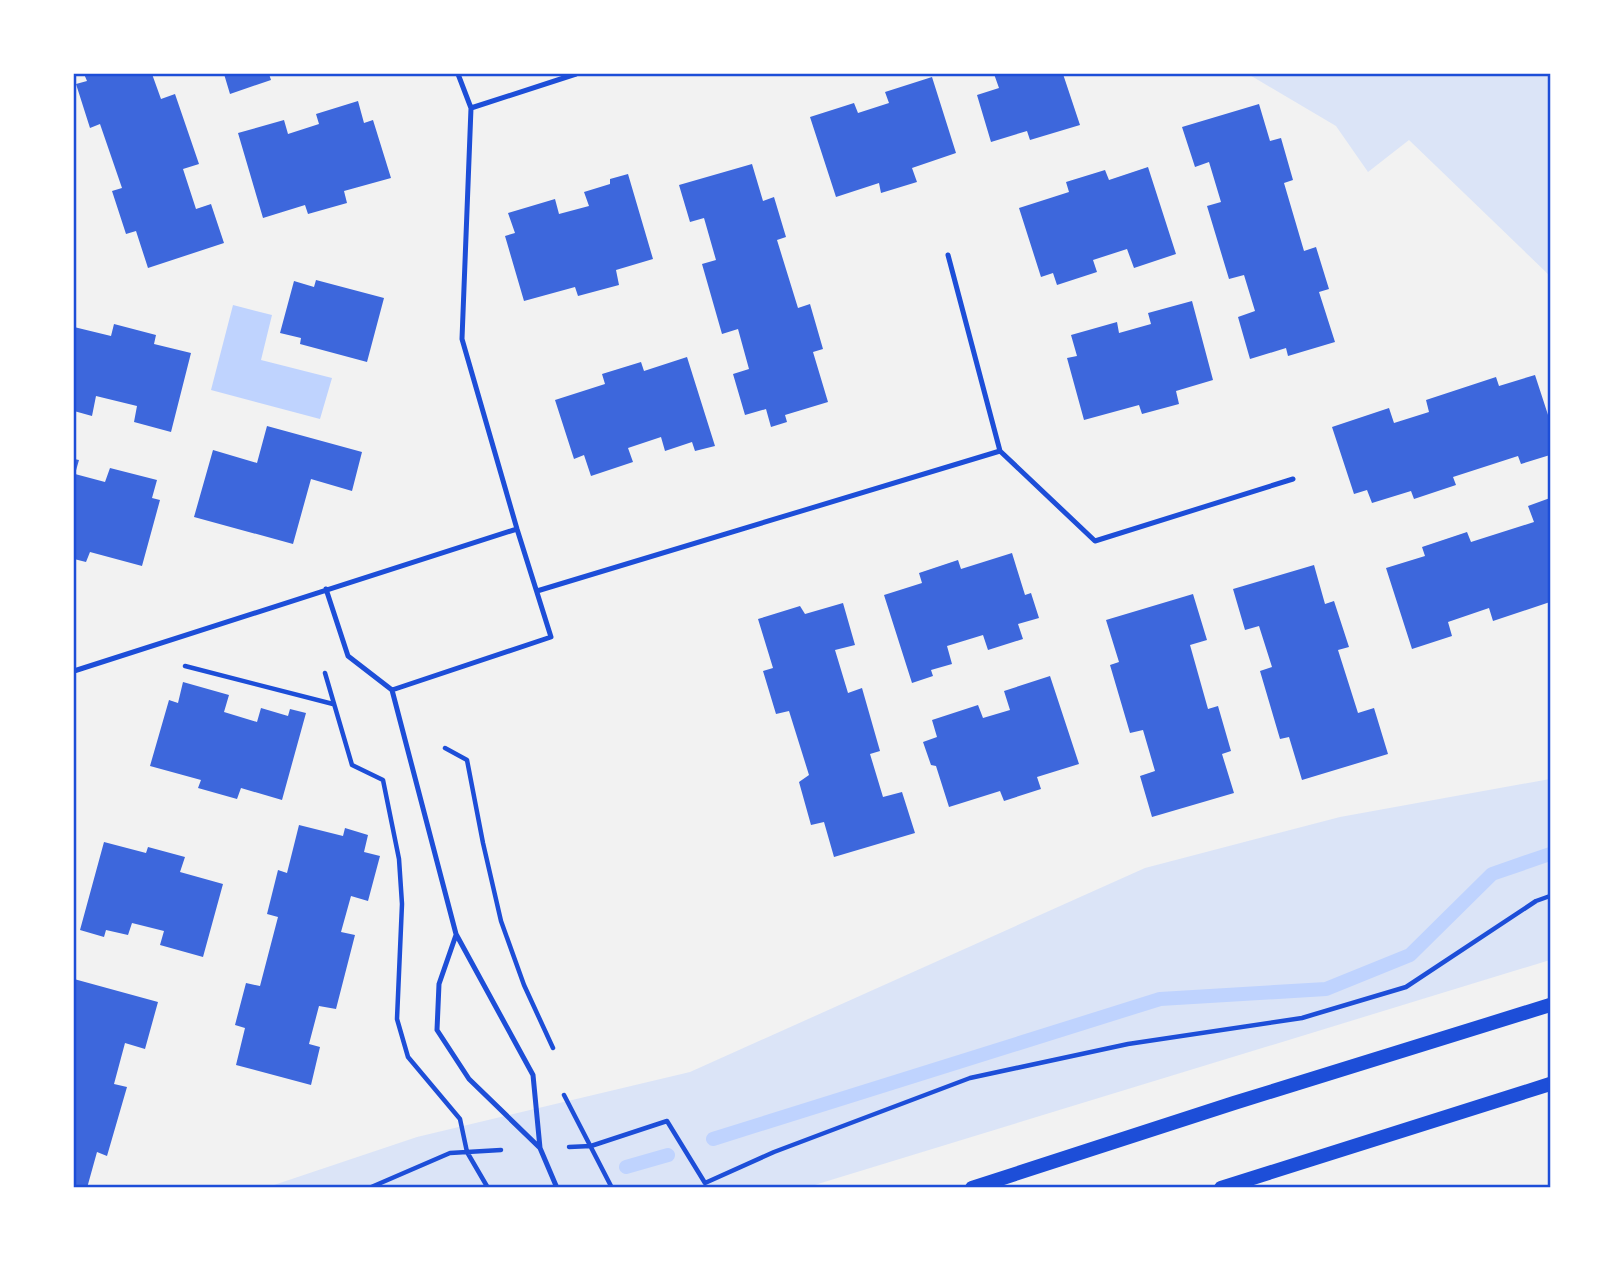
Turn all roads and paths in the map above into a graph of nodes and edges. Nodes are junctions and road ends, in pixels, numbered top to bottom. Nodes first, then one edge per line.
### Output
1 (457, 74) edge
2 (576, 74) edge
3 (471, 108) junction
4 (948, 255) dead end
5 (1000, 452) junction
6 (1293, 479) dead end
7 (517, 529) junction
8 (326, 589) junction
9 (537, 591) junction
10 (182, 665) dead end
11 (323, 668) dead end
12 (74, 671) edge
13 (392, 690) junction
14 (334, 704) junction
15 (445, 748) dead end
16 (1550, 896) edge
17 (456, 934) junction
18 (1550, 1005) edge
19 (552, 1060) dead end
20 (1550, 1084) edge
21 (562, 1092) dead end
22 (591, 1146) junction
23 (540, 1148) junction
24 (467, 1152) junction
25 (1229, 1186) edge
26 (369, 1188) edge
27 (488, 1188) edge
28 (557, 1188) edge
29 (612, 1188) edge
30 (972, 1188) edge

1 - 3 lane
2 - 3 lane
3 - 7 lane
4 - 5 lane
5 - 6 lane
5 - 9 lane
7 - 8 lane
7 - 9 lane
8 - 12 lane
8 - 13 lane
9 - 13 lane
10 - 14 path
11 - 14 path
13 - 17 lane
14 - 24 path
15 - 19 path
16 - 22 path
17 - 23 lane
17 - 23 lane
18 - 30 main road
20 - 25 main road
21 - 22 path
22 - 23 path
22 - 29 path
23 - 24 path
23 - 28 lane
24 - 26 path
24 - 27 path

